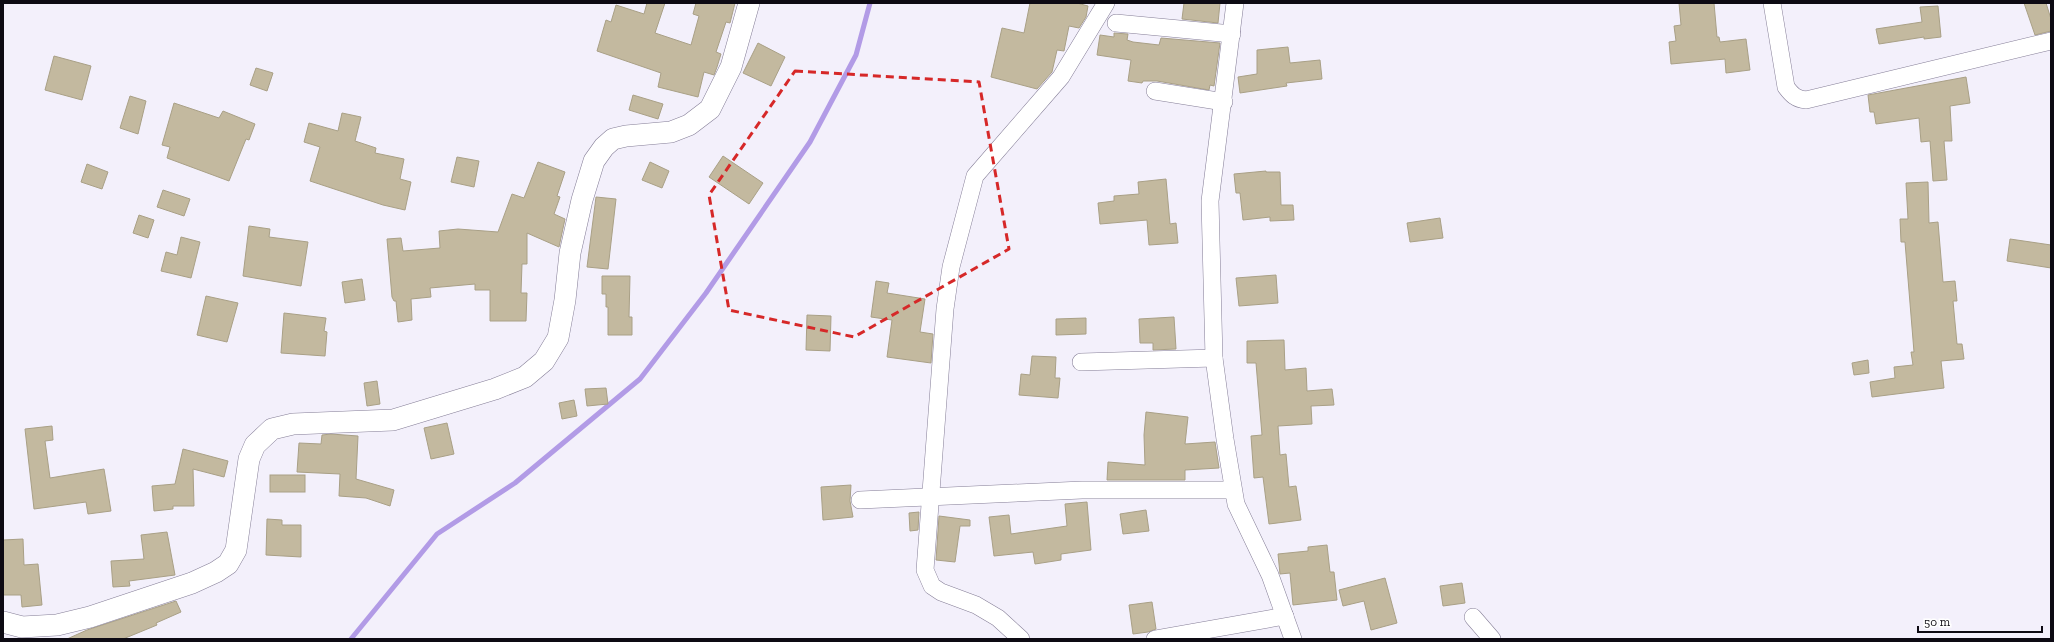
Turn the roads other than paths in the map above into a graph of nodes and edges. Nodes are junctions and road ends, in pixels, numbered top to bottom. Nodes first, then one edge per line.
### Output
1 (749, 3) edge
2 (1106, 3) edge
3 (1235, 3) edge
4 (1772, 3) edge
5 (1116, 23) dead end
6 (1232, 34) junction
7 (2051, 41) edge
8 (1155, 91) dead end
9 (1224, 102) junction
10 (1214, 358) junction
11 (1081, 362) dead end
12 (1233, 490) junction
13 (930, 497) junction
14 (860, 500) dead end
15 (1285, 616) junction
16 (1473, 617) dead end
17 (3, 622) edge
18 (1021, 639) edge
19 (1155, 639) edge
20 (1293, 639) edge
21 (1492, 639) edge

1 - 17 street
2 - 13 street
3 - 6 street
4 - 7 street
5 - 6 street
6 - 9 street
8 - 9 street
9 - 10 street
10 - 11 street
10 - 12 street
12 - 13 street
12 - 15 street
13 - 14 street
13 - 18 street
15 - 19 street
15 - 20 street
16 - 21 street

